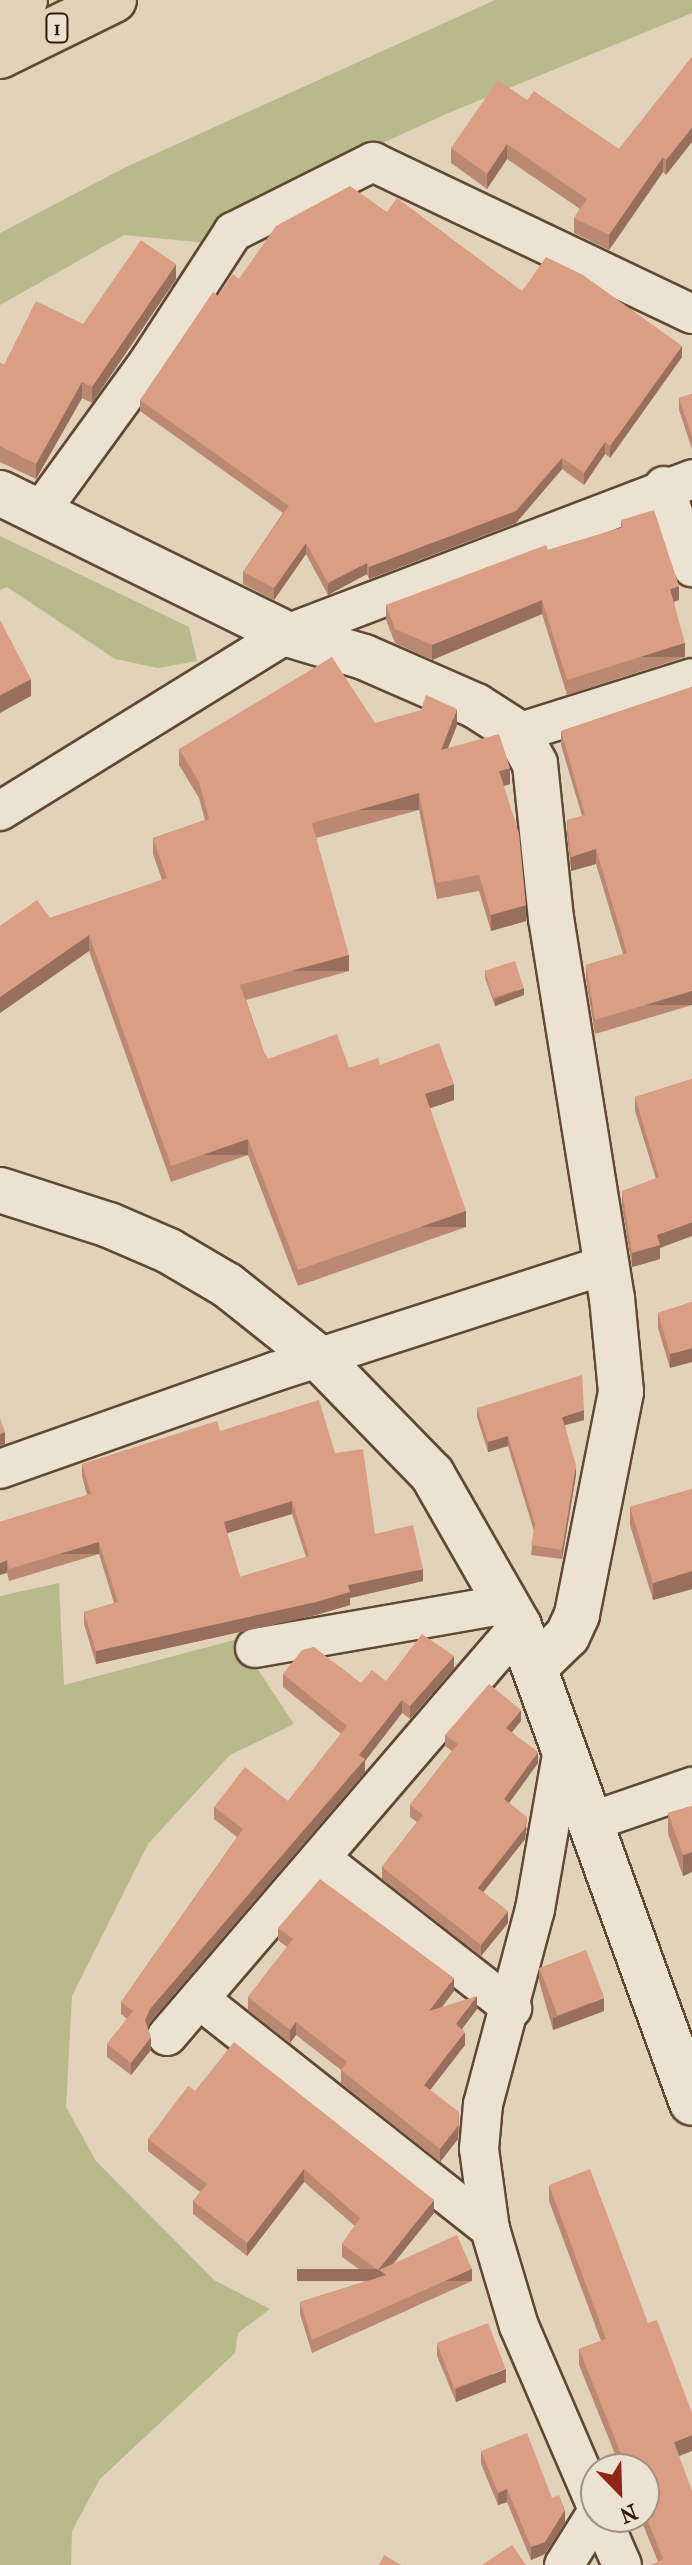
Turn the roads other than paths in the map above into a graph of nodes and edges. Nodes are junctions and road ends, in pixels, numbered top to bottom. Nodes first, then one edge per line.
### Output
1 (25, 0) edge
2 (114, 0) edge
3 (0, 13) edge
4 (0, 56) edge
5 (692, 314) edge
6 (678, 483) edge
7 (0, 493) edge
8 (39, 513) junction
9 (692, 567) edge
10 (287, 634) junction
11 (692, 678) edge
12 (518, 733) junction
13 (0, 811) edge
14 (0, 1190) edge
15 (606, 1265) junction
16 (320, 1359) junction
17 (0, 1469) edge
18 (514, 1615) junction
19 (255, 1648) dead end
20 (536, 1666) junction
21 (564, 1743) junction
22 (692, 1787) edge
23 (593, 1821) junction
24 (320, 1858) junction
25 (199, 1999) junction
26 (512, 2008) junction
27 (167, 2036) dead end
28 (692, 2103) edge
29 (490, 2229) junction
30 (580, 2468) edge
31 (587, 2533) edge
32 (607, 2533) edge
33 (564, 2565) edge
34 (622, 2565) edge

1 - 3 highway, 1
2 - 4 highway, 1
5 - 8 street
6 - 9 street
6 - 10 street
7 - 8 street
8 - 10 street
10 - 12 street
10 - 13 street
11 - 12 street
12 - 15 street
14 - 16 street
15 - 16 street
15 - 20 street
16 - 17 street
16 - 18 street
18 - 19 street
18 - 20 street
18 - 24 street
20 - 21 street
21 - 23 street
21 - 26 street
22 - 23 street
23 - 28 street
24 - 25 street
24 - 26 street
25 - 27 street
25 - 29 street
26 - 29 street
29 - 30 street
31 - 33 street
32 - 34 street

